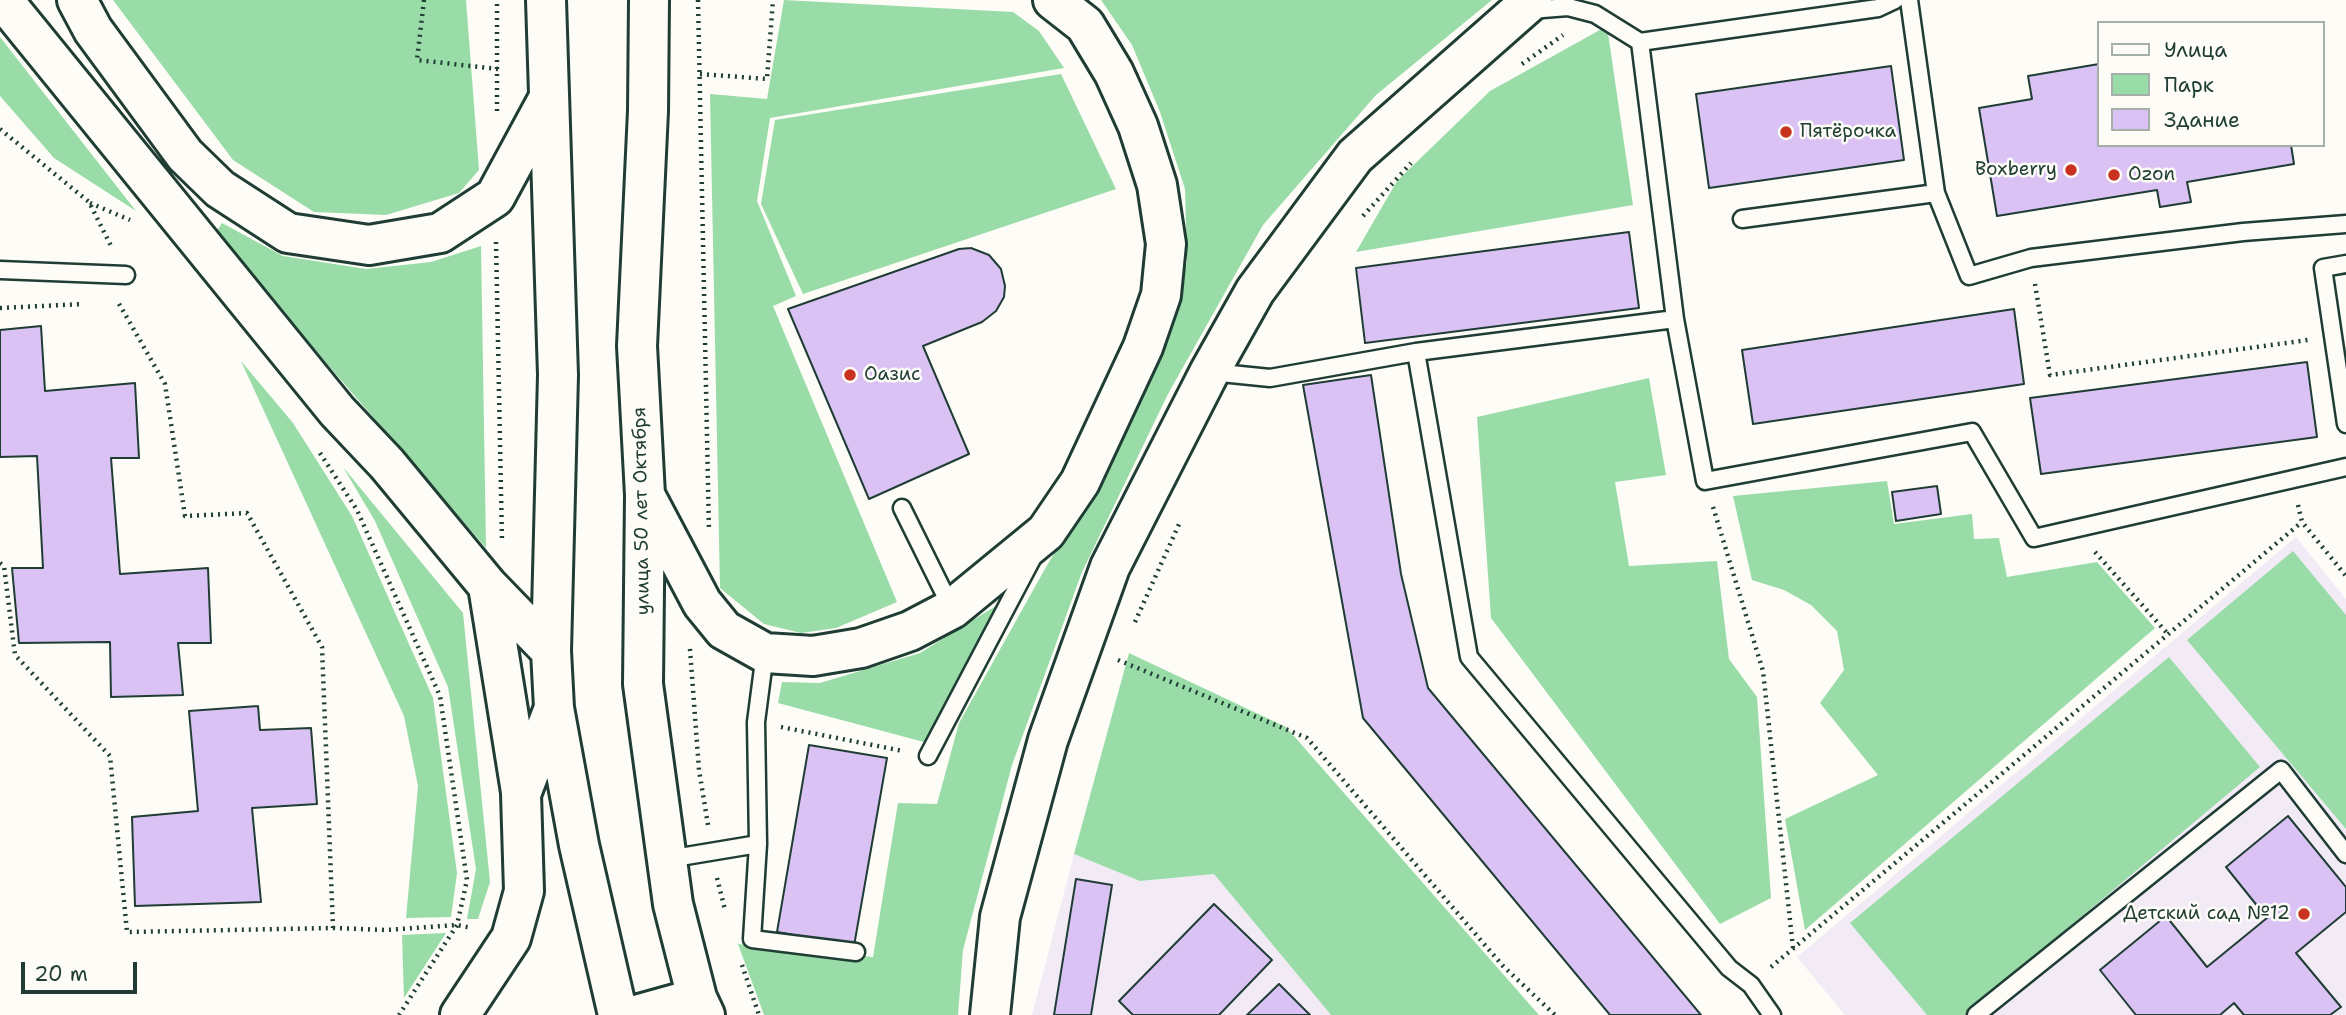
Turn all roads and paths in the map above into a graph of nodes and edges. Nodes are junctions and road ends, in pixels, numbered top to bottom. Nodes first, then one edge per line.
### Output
1 (3, 0) edge
2 (77, 0) edge
3 (425, 0) edge
4 (497, 0) edge
5 (546, 0) edge
6 (649, 0) edge
7 (698, 0) edge
8 (773, 0) edge
9 (1053, 0) edge
10 (1895, 0) edge
11 (1909, 0) edge
12 (1525, 5) edge
13 (1595, 13) junction
14 (1640, 42) junction
15 (1516, 68) dead end
16 (498, 69) junction
17 (700, 74) junction
18 (547, 101) junction
19 (496, 120) dead end
20 (0, 129) edge
21 (1419, 155) dead end
22 (1936, 193) junction
23 (495, 197) junction
24 (89, 202) junction
25 (1742, 219) dead end
26 (1359, 221) dead end
27 (134, 223) dead end
28 (2346, 224) edge
29 (2031, 258) junction
30 (2346, 264) edge
31 (0, 270) edge
32 (126, 275) junction
33 (105, 302) dead end
34 (118, 302) junction
35 (92, 303) dead end
36 (0, 308) edge
37 (1675, 319) junction
38 (2333, 337) junction
39 (1416, 352) junction
40 (1210, 371) junction
41 (2346, 424) edge
42 (314, 444) dead end
43 (2346, 467) edge
44 (1704, 481) junction
45 (2294, 481) junction
46 (645, 495) junction
47 (902, 508) dead end
48 (1184, 513) dead end
49 (2302, 522) junction
50 (2076, 530) junction
51 (1046, 532) junction
52 (709, 544) dead end
53 (0, 563) edge
54 (2346, 576) edge
55 (488, 586) junction
56 (702, 603) junction
57 (952, 609) junction
58 (1134, 623) dead end
59 (2167, 633) junction
60 (1123, 648) dead end
61 (551, 651) junction
62 (765, 653) junction
63 (1118, 660) junction
64 (1112, 672) dead end
65 (554, 708) junction
66 (757, 722) junction
67 (928, 756) joint
68 (521, 794) junction
69 (758, 844) junction
70 (713, 853) junction
71 (2346, 854) edge
72 (665, 860) junction
73 (720, 892) dead end
74 (1793, 949) junction
75 (856, 952) dead end
76 (1751, 985) junction
77 (701, 1007) edge
78 (399, 1015) edge
79 (460, 1015) edge
80 (618, 1015) edge
81 (636, 1015) edge
82 (990, 1015) edge
83 (1555, 1015) edge
84 (1772, 1015) edge
85 (1976, 1015) edge

1 - 55 main road
2 - 23 main road
3 - 16 path
4 - 16 path
5 - 18 main road
6 - 46 main road, улица 50 лет Октября
7 - 17 path
8 - 17 path
9 - 51 main road
10 - 14 lane
11 - 22 lane
12 - 13 lane
12 - 40 main road
13 - 14 lane
13 - 15 path
14 - 37 lane
16 - 19 path
17 - 52 path
18 - 23 main road
18 - 61 main road
20 - 24 path
21 - 26 path
22 - 25 lane
22 - 29 lane
23 - 55 path
24 - 27 path
24 - 32 path
28 - 29 lane
29 - 38 path
30 - 38 lane
31 - 32 lane
32 - 34 path
33 - 34 path
34 - 53 path
35 - 36 path
37 - 39 lane
37 - 44 lane
38 - 41 lane
39 - 40 lane
39 - 76 lane
40 - 82 main road
42 - 78 path
43 - 45 lane
44 - 50 lane
44 - 74 path
45 - 49 path
45 - 50 lane
46 - 56 main road
46 - 72 main road, улица 50 лет Октября
47 - 57 lane
48 - 58 path
49 - 54 path
49 - 59 path
50 - 59 path
51 - 57 main road
51 - 67 lane
55 - 61 main road
55 - 68 main road
56 - 62 main road
56 - 70 path
57 - 62 main road
59 - 74 path
60 - 63 path
61 - 65 main road
62 - 66 lane
63 - 64 path
63 - 83 path
65 - 68 main road
65 - 80 main road
66 - 67 path
66 - 69 lane
68 - 79 main road
69 - 70 lane
69 - 75 lane
70 - 72 lane
70 - 73 path
71 - 85 lane
72 - 77 main road, улица 50 лет Октября
74 - 76 path
76 - 84 lane
77 - 81 main road

